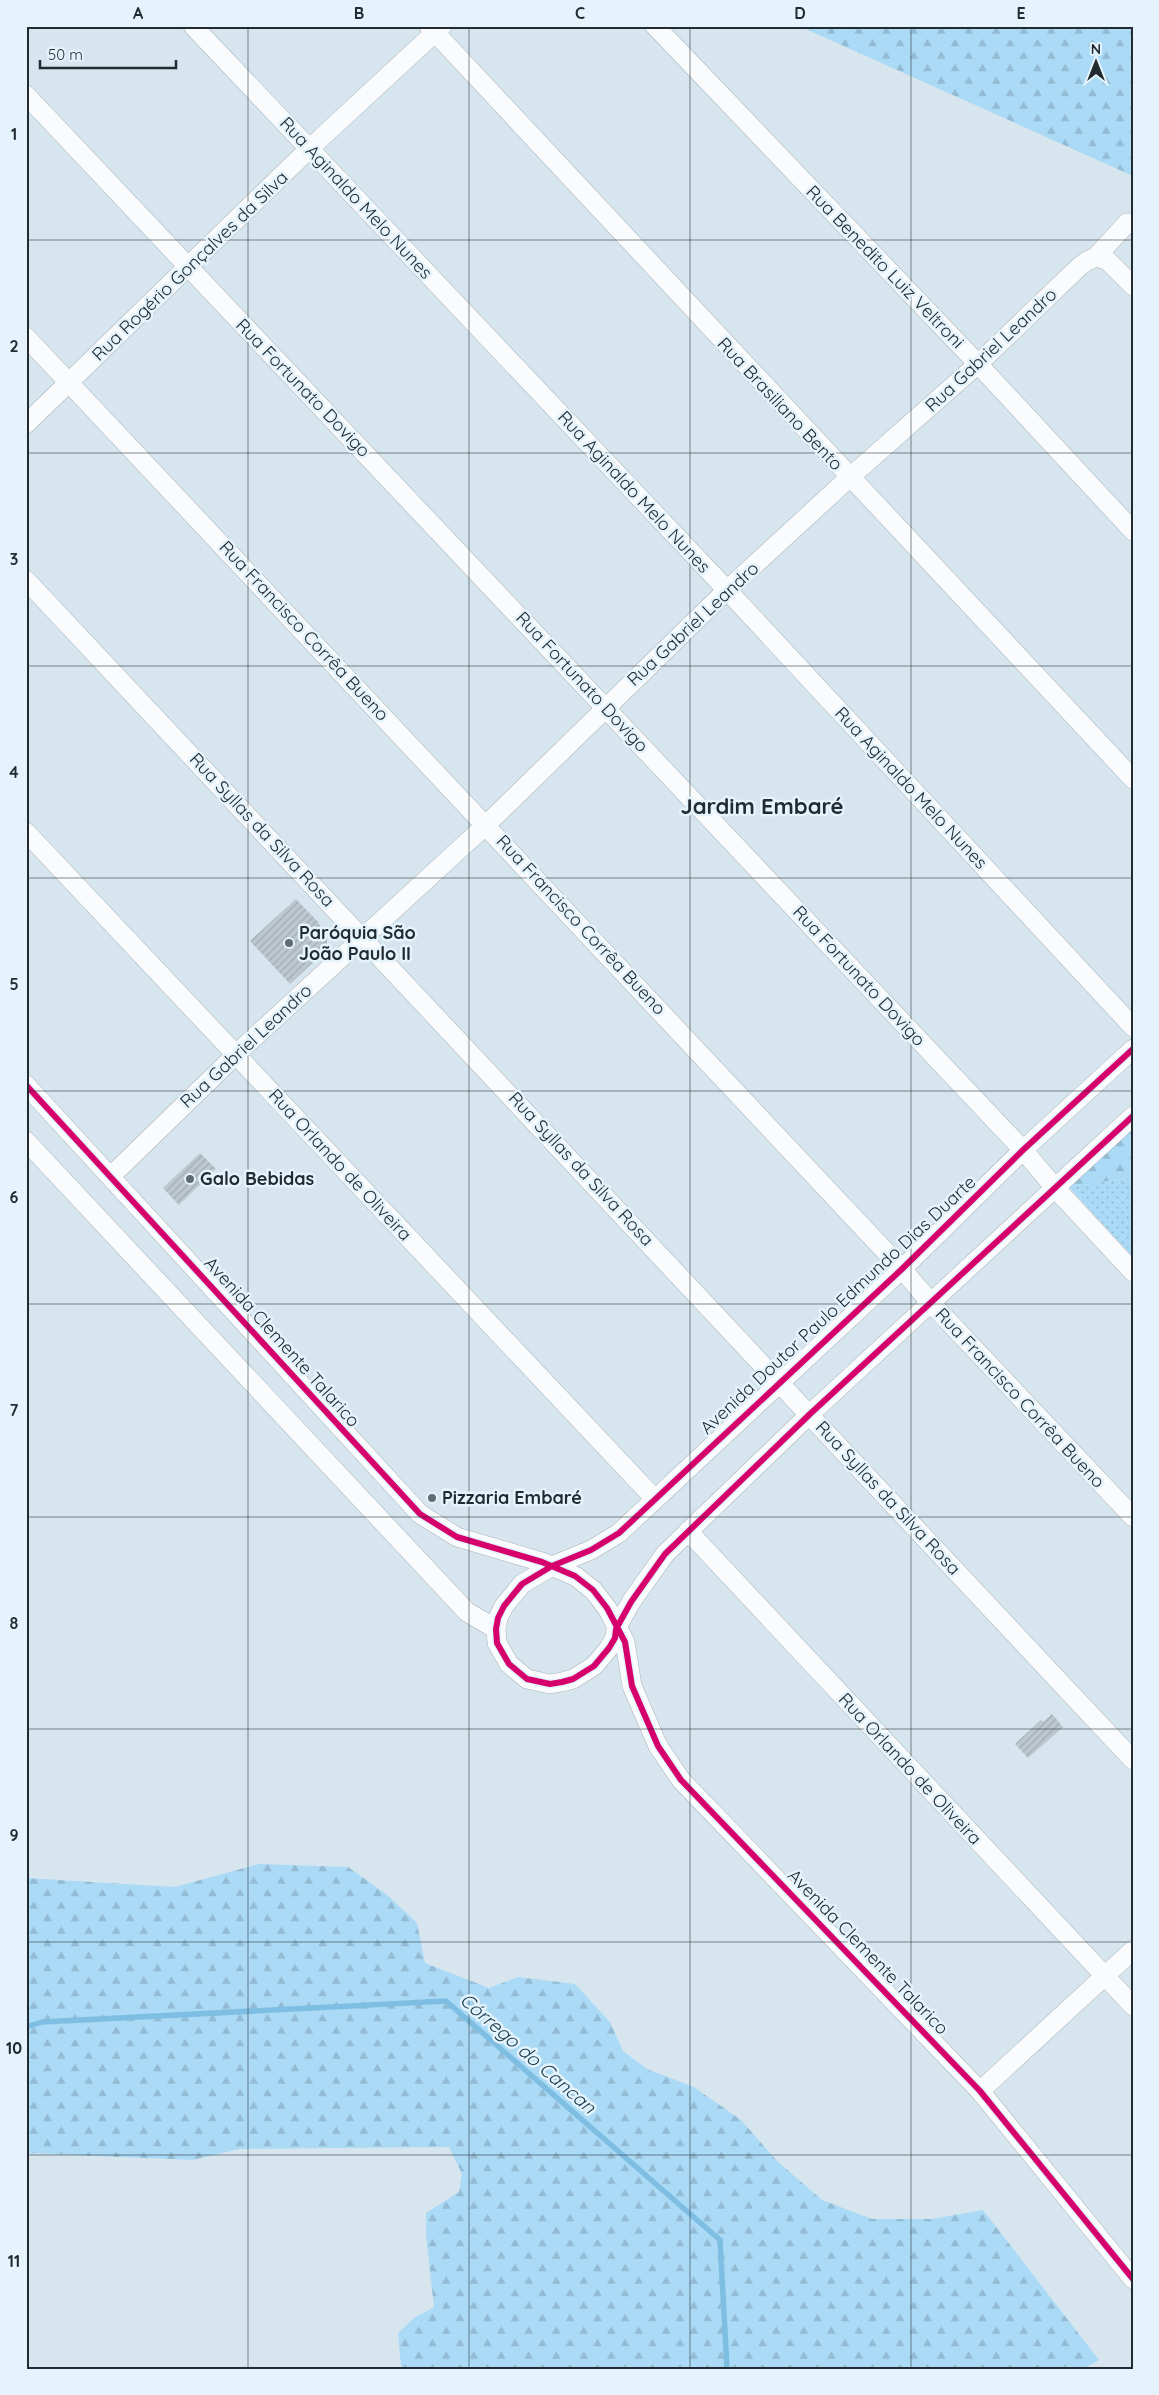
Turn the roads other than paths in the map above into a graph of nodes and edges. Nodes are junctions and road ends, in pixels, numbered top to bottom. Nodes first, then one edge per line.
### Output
1 (193, 26) edge
2 (655, 26) edge
3 (435, 28) edge
4 (26, 95) edge
5 (309, 149) junction
6 (1127, 223) dead end
7 (1096, 258) junction
8 (188, 267) junction
9 (1133, 286) edge
10 (26, 337) edge
11 (978, 364) junction
12 (70, 384) junction
13 (26, 424) edge
14 (849, 478) junction
15 (1133, 531) edge
16 (26, 580) edge
17 (727, 590) junction
18 (606, 706) junction
19 (1133, 779) edge
20 (486, 824) junction
21 (26, 832) edge
22 (363, 937) junction
23 (1133, 1027) edge
24 (1133, 1049) edge
25 (235, 1054) junction
26 (26, 1085) edge
27 (1133, 1116) edge
28 (26, 1141) edge
29 (1023, 1150) junction
30 (111, 1176) junction
31 (1056, 1189) junction
32 (902, 1268) junction
33 (1133, 1272) edge
34 (931, 1303) junction
35 (780, 1382) junction
36 (810, 1414) junction
37 (654, 1498) junction
38 (1133, 1516) edge
39 (688, 1531) junction
40 (552, 1566) junction
41 (496, 1629) junction
42 (616, 1629) junction
43 (1133, 1760) edge
44 (1133, 1950) edge
45 (1105, 1977) junction
46 (1133, 2006) edge
47 (980, 2091) junction
48 (1133, 2279) edge

1 - 5 street, Rua Aginaldo Melo Nunes
2 - 11 street, Rua Benedito Luiz Veltroni
3 - 5 street, Rua Rogério Gonçalves da Silva
3 - 14 street, Rua Brasiliano Bento
4 - 8 street, Rua Fortunato Dovigo
5 - 8 street, Rua Rogério Gonçalves da Silva
5 - 17 street, Rua Aginaldo Melo Nunes
6 - 7 street, Rua Gabriel Leandro
7 - 9 street
7 - 11 street, Rua Gabriel Leandro
8 - 12 street, Rua Rogério Gonçalves da Silva
8 - 18 street, Rua Fortunato Dovigo
10 - 12 street, Rua Francisco Corrêa Bueno
11 - 14 street, Rua Gabriel Leandro
11 - 15 street, Rua Benedito Luiz Veltroni
12 - 13 street, Rua Rogério Gonçalves da Silva
12 - 20 street, Rua Francisco Corrêa Bueno
14 - 17 street, Rua Gabriel Leandro
14 - 19 street, Rua Brasiliano Bento
16 - 22 street, Rua Syllas da Silva Rosa
17 - 18 street, Rua Gabriel Leandro
17 - 23 street, Rua Aginaldo Melo Nunes
18 - 20 street, Rua Gabriel Leandro
18 - 29 street, Rua Fortunato Dovigo
20 - 22 street, Rua Gabriel Leandro
20 - 32 street, Rua Francisco Corrêa Bueno
21 - 25 street, Rua Orlando de Oliveira
22 - 25 street, Rua Gabriel Leandro
22 - 35 street, Rua Syllas da Silva Rosa
24 - 29 street, Avenida Doutor Paulo Edmundo Dias Duarte
25 - 30 street, Rua Gabriel Leandro
25 - 37 street, Rua Orlando de Oliveira
26 - 30 street, Avenida Clemente Talarico
27 - 31 street
28 - 41 street
29 - 31 street, Rua Fortunato Dovigo
29 - 32 street, Avenida Doutor Paulo Edmundo Dias Duarte
30 - 40 street, Avenida Clemente Talarico
31 - 33 street, Rua Fortunato Dovigo
31 - 34 street
32 - 34 street, Rua Francisco Corrêa Bueno
32 - 35 street, Avenida Doutor Paulo Edmundo Dias Duarte
34 - 36 street
34 - 38 street, Rua Francisco Corrêa Bueno
35 - 36 street, Rua Syllas da Silva Rosa
35 - 37 street, Avenida Doutor Paulo Edmundo Dias Duarte
36 - 39 street
36 - 43 street, Rua Syllas da Silva Rosa
37 - 40 street, Avenida Doutor Paulo Edmundo Dias Duarte
39 - 42 street
39 - 45 street, Rua Orlando de Oliveira
40 - 41 street
40 - 42 street, Avenida Clemente Talarico
41 - 42 street
42 - 47 street, Avenida Clemente Talarico
44 - 45 street
45 - 46 street, Rua Orlando de Oliveira
45 - 47 street
47 - 48 street, Avenida Clemente Talarico

